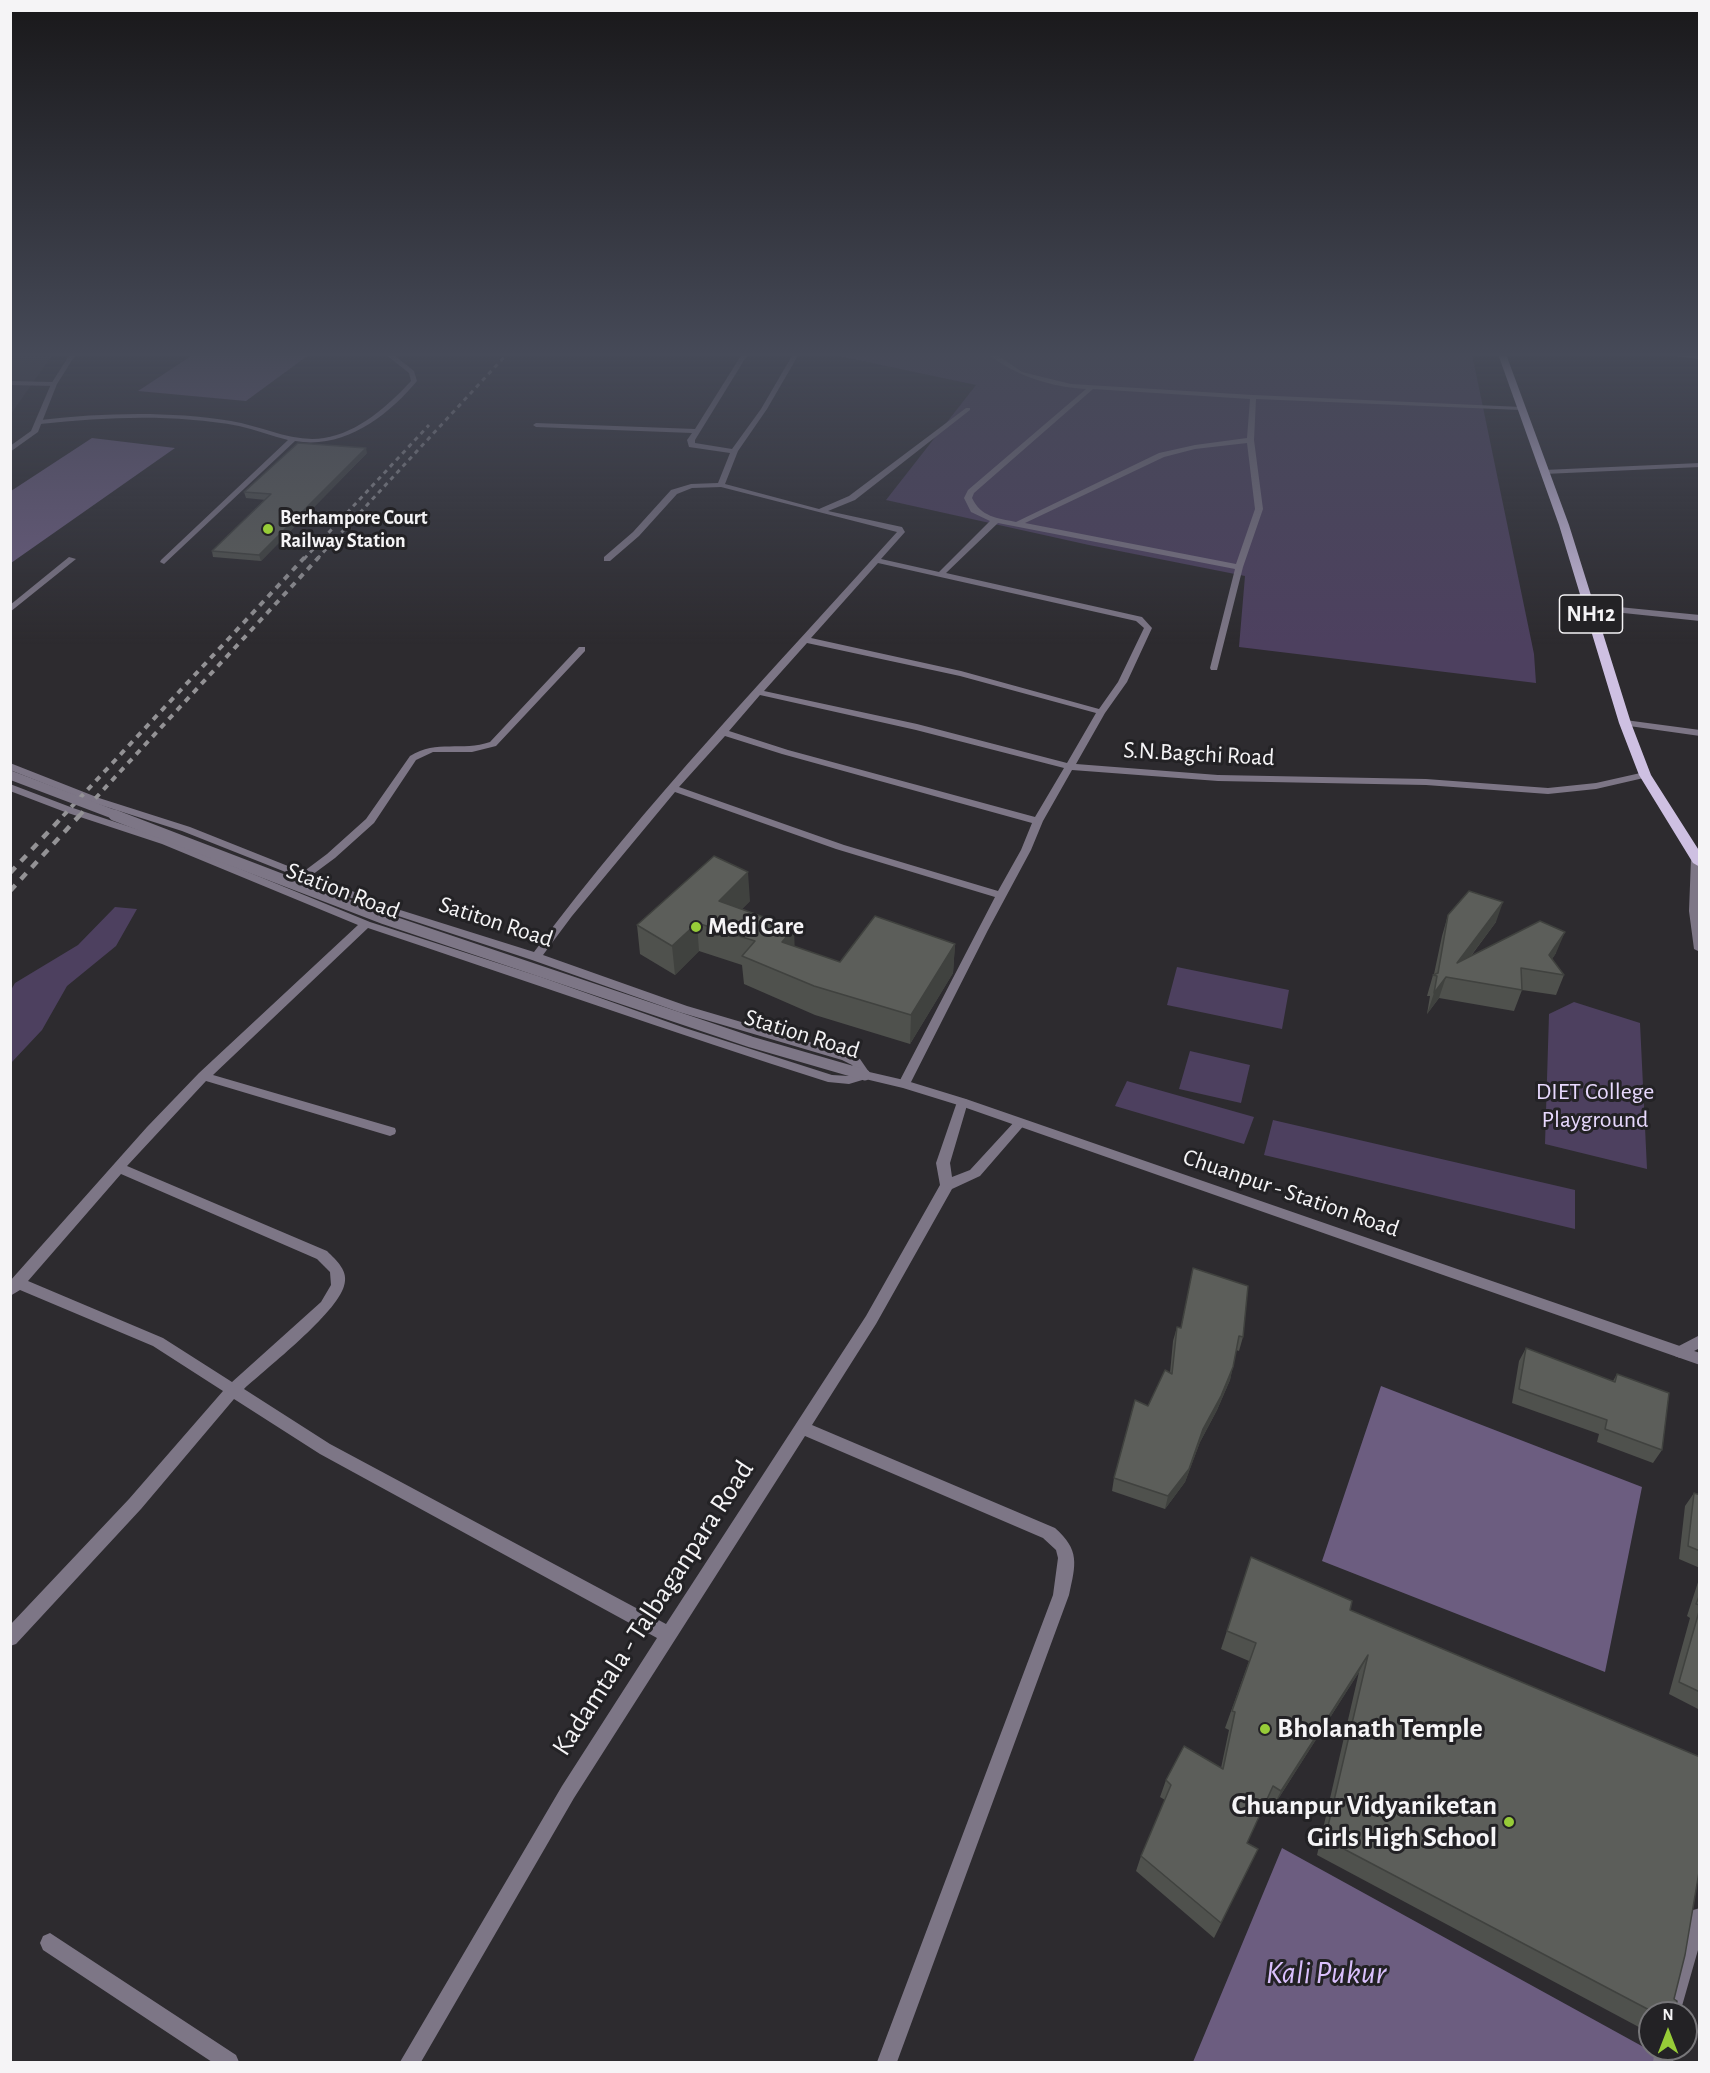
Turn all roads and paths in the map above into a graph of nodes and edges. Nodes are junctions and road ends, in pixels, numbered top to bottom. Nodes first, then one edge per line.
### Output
1 (281, 451) edge
2 (734, 451) edge
3 (914, 451) edge
4 (1019, 451) edge
5 (1180, 451) edge
6 (1251, 451) edge
7 (1536, 451) edge
8 (1700, 465) edge
9 (1544, 472) junction
10 (720, 485) junction
11 (820, 511) junction
12 (996, 520) junction
13 (1017, 524) junction
14 (72, 559) dead end
15 (607, 559) dead end
16 (876, 560) junction
17 (165, 562) dead end
18 (1239, 567) junction
19 (941, 574) junction
20 (1588, 607) junction
21 (10, 610) edge
22 (1700, 618) edge
23 (807, 640) junction
24 (582, 650) dead end
25 (1214, 668) dead end
26 (757, 692) junction
27 (1101, 712) junction
28 (1625, 723) junction
29 (723, 732) junction
30 (1700, 733) edge
31 (10, 766) edge
32 (1070, 767) junction
33 (10, 775) edge
34 (1645, 775) junction
35 (10, 787) edge
36 (673, 788) junction
37 (1038, 822) junction
38 (1698, 861) edge
39 (304, 876) junction
40 (1001, 896) junction
41 (366, 924) junction
42 (1700, 949) edge
43 (537, 957) junction
44 (865, 1075) junction
45 (203, 1076) junction
46 (904, 1084) junction
47 (962, 1102) junction
48 (1020, 1123) junction
49 (390, 1131) dead end
50 (118, 1168) junction
51 (947, 1185) junction
52 (14, 1287) edge
53 (1700, 1341) edge
54 (1680, 1352) junction
55 (1700, 1359) edge
56 (233, 1390) junction
57 (802, 1428) junction
58 (669, 1635) junction
59 (10, 1638) edge
60 (1700, 1917) edge
61 (50, 1943) dead end
62 (1673, 2001) edge
63 (229, 2062) edge
64 (410, 2062) edge
65 (887, 2062) edge

1 - 17 street
2 - 10 street
3 - 11 street
4 - 12 street
5 - 13 street
6 - 18 street
7 - 9 main road, NH12
8 - 9 street
9 - 20 main road, NH12
10 - 11 street
10 - 15 street
11 - 16 street
12 - 13 street
12 - 19 street
13 - 18 street
14 - 21 street
16 - 19 street
16 - 23 street
18 - 25 street
19 - 27 street
20 - 22 street
20 - 28 main road, NH12
23 - 26 street
23 - 27 street, S.N.Bagchi Road
24 - 39 street
26 - 29 street
26 - 32 street, S.N.Bagchi Road
27 - 32 street
28 - 30 street
28 - 34 main road, NH12
29 - 36 street
29 - 37 street
31 - 39 street, Satiton Road
32 - 34 street, S.N.Bagchi Road
32 - 37 street
33 - 44 street, Station Road, bridge
34 - 38 main road, NH12
35 - 41 street, Station Road
36 - 40 street
36 - 43 street
37 - 40 street
38 - 42 street
39 - 43 street, Satiton Road
40 - 46 street
41 - 44 street, Station Road
41 - 45 street
43 - 44 street, Satiton Road
44 - 46 street, Chuanpur - Station Road
45 - 49 street
45 - 50 street
46 - 47 street, Chuanpur - Station Road
47 - 48 street, Chuanpur - Station Road
47 - 51 street
48 - 51 street
48 - 54 street, Chuanpur - Station Road
50 - 52 street
50 - 56 street
51 - 57 street, Kadamtala - Talbaganpara Road
52 - 56 street
53 - 54 street
54 - 55 street, Chuanpur - Station Road
56 - 58 street
56 - 59 street
57 - 58 street, Kadamtala - Talbaganpara Road
57 - 65 street
58 - 64 street, Kadamtala - Talbaganpara Road
60 - 62 street
61 - 63 street

